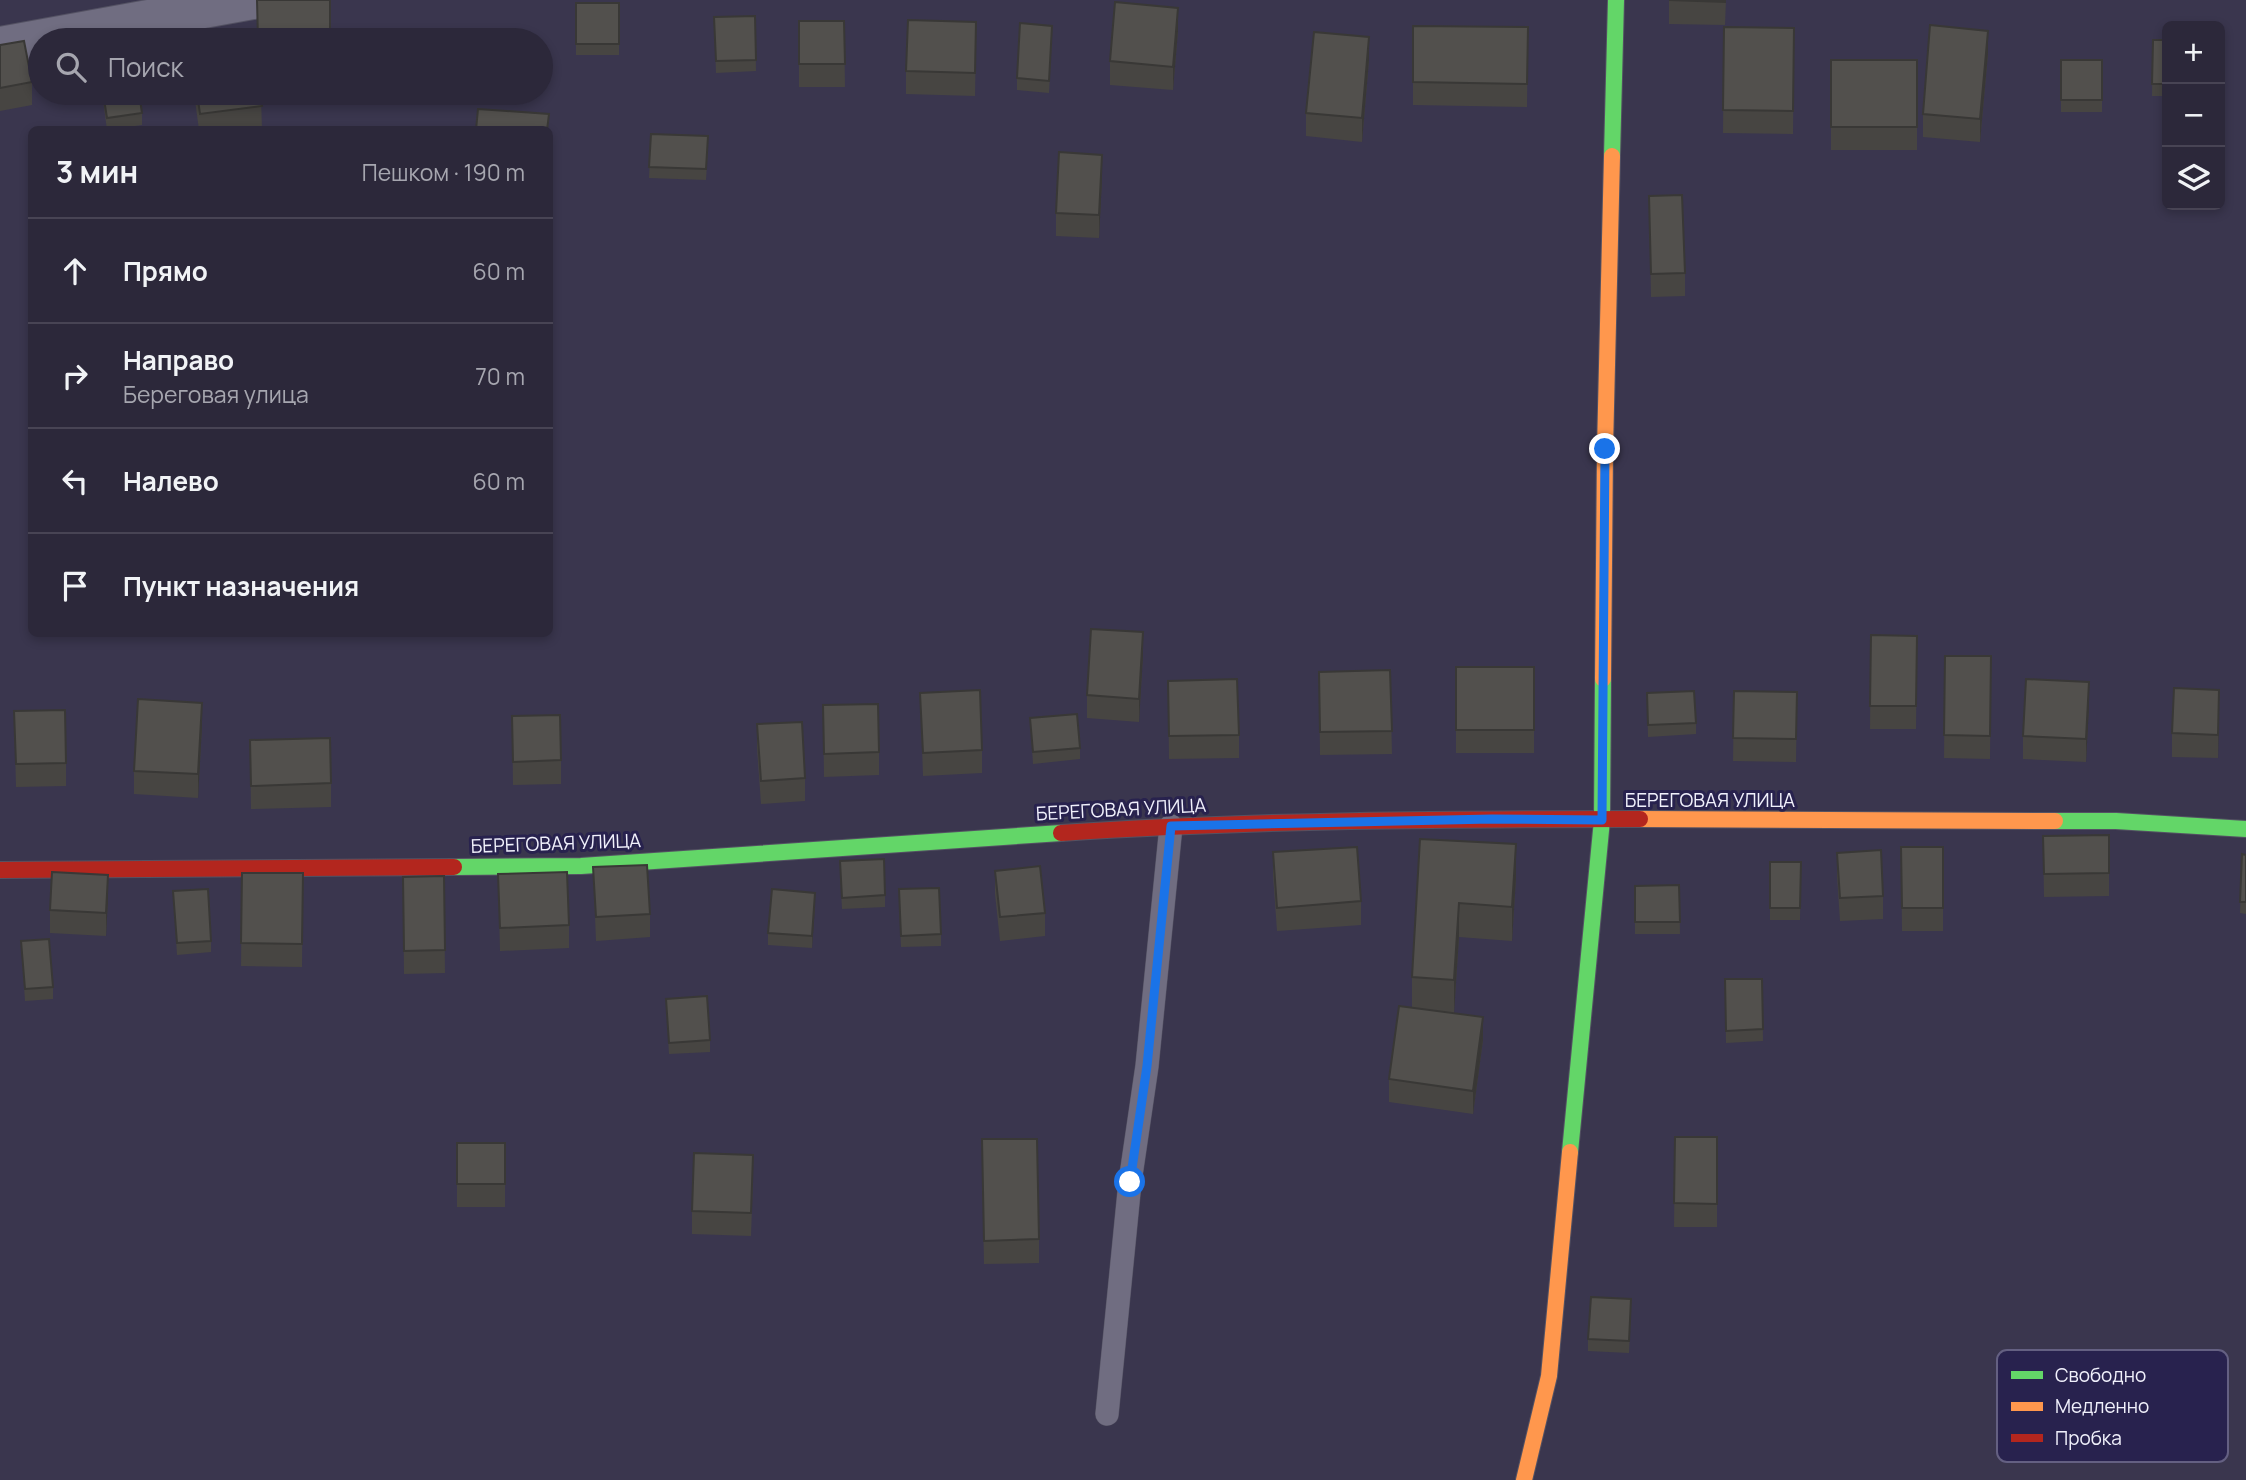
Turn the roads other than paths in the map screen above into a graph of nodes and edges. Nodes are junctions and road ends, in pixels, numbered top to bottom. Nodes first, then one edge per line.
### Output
1 (253, 0) edge
2 (1616, 0) edge
3 (99, 28) edge
4 (28, 41) edge
5 (0, 46) edge
6 (1602, 820) junction
7 (1171, 826) junction
8 (2246, 829) edge
9 (0, 870) edge
10 (1107, 1414) dead end
11 (1524, 1480) edge

1 - 3 street
2 - 6 street
4 - 5 street
6 - 7 street, БЕРЕГОВАЯ УЛИЦА
6 - 8 street, БЕРЕГОВАЯ УЛИЦА
6 - 11 street
7 - 9 street, БЕРЕГОВАЯ УЛИЦА
7 - 10 lane

